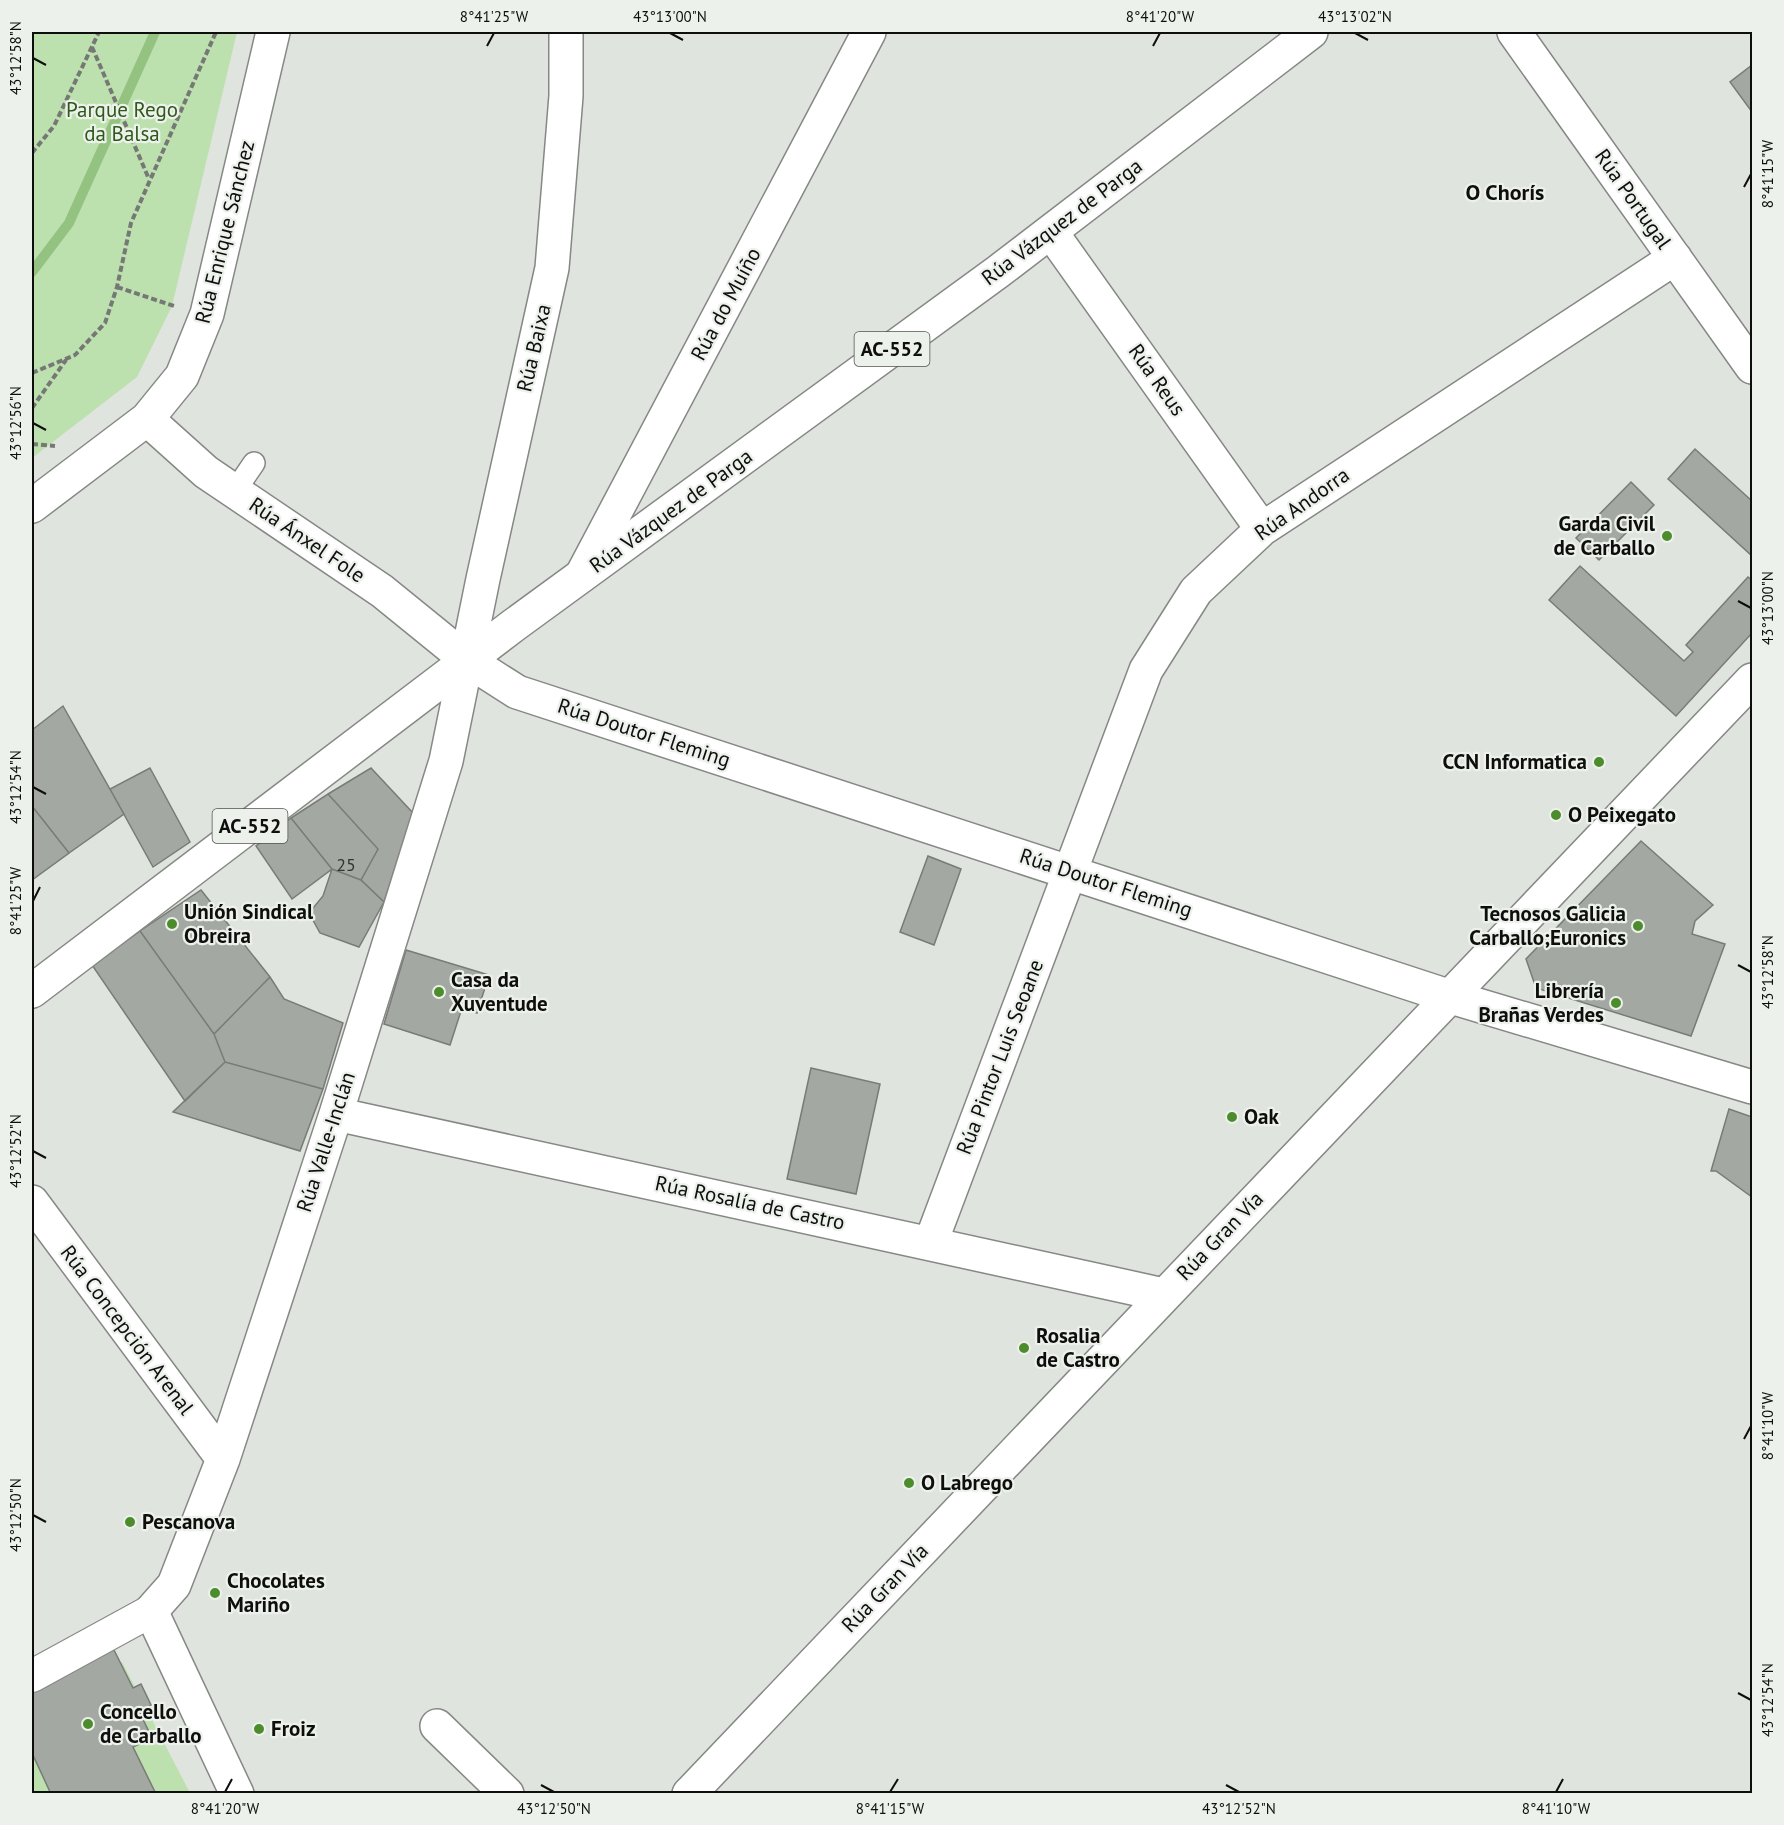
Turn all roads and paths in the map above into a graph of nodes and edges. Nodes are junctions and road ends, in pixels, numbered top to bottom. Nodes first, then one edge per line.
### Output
1 (99, 32) edge
2 (216, 32) edge
3 (273, 32) edge
4 (566, 32) edge
5 (869, 32) edge
6 (1311, 32) edge
7 (1514, 32) edge
8 (92, 47) junction
9 (32, 153) edge
10 (150, 180) junction
11 (1052, 232) junction
12 (1675, 258) junction
13 (117, 287) junction
14 (207, 314) junction
15 (67, 359) junction
16 (1752, 367) edge
17 (32, 373) edge
18 (32, 408) edge
19 (147, 419) junction
20 (254, 463) dead end
21 (235, 491) junction
22 (32, 506) edge
23 (1262, 529) junction
24 (582, 575) junction
25 (467, 660) junction
26 (1752, 680) edge
27 (1071, 872) junction
28 (32, 991) edge
29 (1451, 997) junction
30 (1752, 1087) edge
31 (336, 1114) junction
32 (32, 1202) edge
33 (931, 1242) junction
34 (1164, 1295) junction
35 (223, 1459) junction
36 (151, 1611) junction
37 (32, 1674) edge
38 (437, 1726) dead end
39 (237, 1794) edge
40 (507, 1794) edge
41 (689, 1794) edge

1 - 8 path
2 - 10 path
3 - 14 street, Rúa Enrique Sánchez
4 - 25 street, Rúa Baixa
5 - 24 street, Rúa do Muíño
6 - 11 street, Rúa Vázquez de Parga / AC-552
7 - 12 street, Rúa Portugal
8 - 9 path
8 - 10 path
10 - 13 path
11 - 23 street, Rúa Reus
11 - 24 street, Rúa Vázquez de Parga / AC-552
12 - 16 street, Rúa Portugal
12 - 23 street, Rúa Andorra
13 - 14 path
13 - 15 path
14 - 19 street, Rúa Enrique Sánchez
15 - 17 path
15 - 18 path
19 - 21 street, Rúa Ánxel Fole
19 - 22 street, Rúa Enrique Sánchez
20 - 21 lane
21 - 25 street, Rúa Ánxel Fole
23 - 27 street, Rúa Andorra
24 - 25 street, Rúa Vázquez de Parga / AC-552
25 - 27 street, Rúa Doutor Fleming
25 - 28 street, Rúa Vázquez de Parga / AC-552
25 - 31 street, Rúa Valle-Inclán
26 - 29 street, Rúa Gran Vía
27 - 29 street, Rúa Doutor Fleming
27 - 33 street, Rúa Pintor Luis Seoane
29 - 30 street, Rúa Doutor Fleming
29 - 34 street, Rúa Gran Vía
31 - 33 street, Rúa Rosalía de Castro
31 - 35 street, Rúa Valle-Inclán
32 - 35 street, Rúa Concepción Arenal
33 - 34 street, Rúa Rosalía de Castro
34 - 41 street, Rúa Gran Vía
35 - 36 street, Rúa Valle-Inclán
36 - 37 street
36 - 39 street
38 - 40 street

